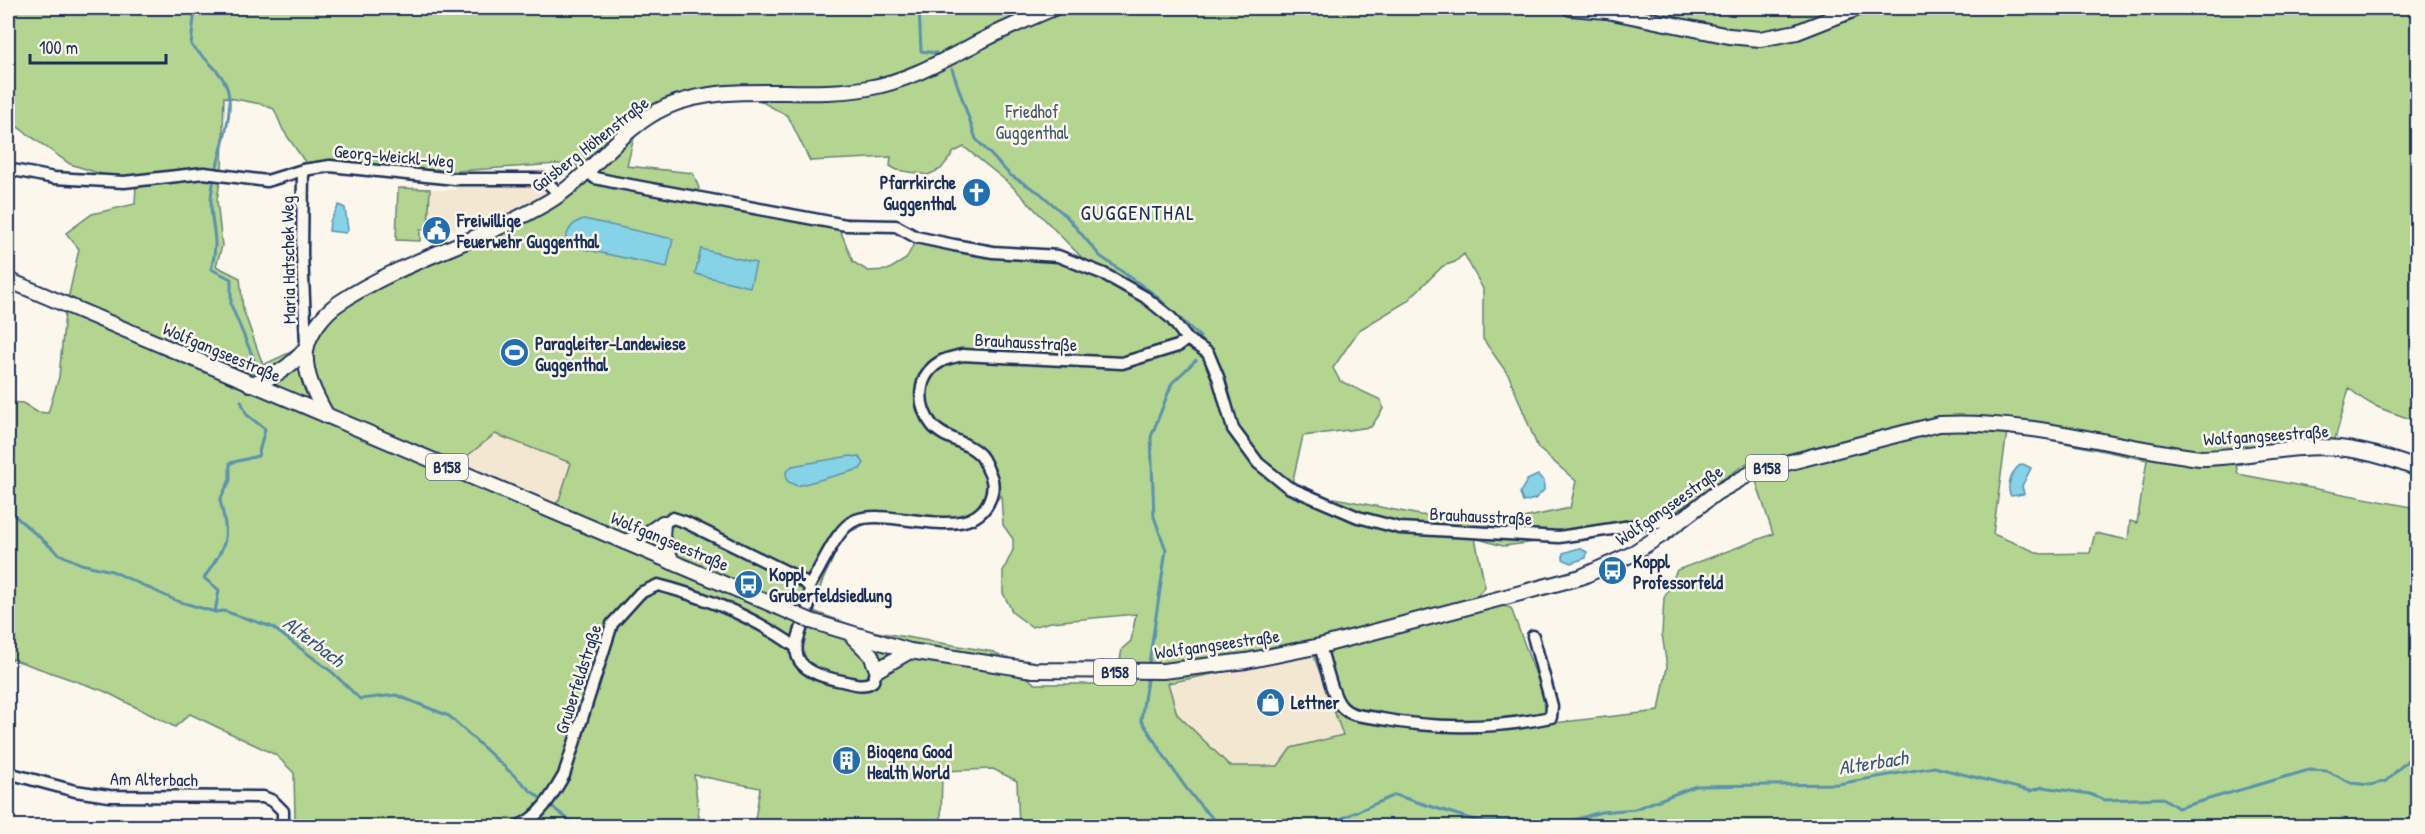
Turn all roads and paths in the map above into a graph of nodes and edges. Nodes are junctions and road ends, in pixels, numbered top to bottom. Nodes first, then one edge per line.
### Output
1 (1054, 8) edge
2 (1570, 8) edge
3 (1858, 8) edge
4 (8, 169) edge
5 (303, 170) junction
6 (588, 172) junction
7 (560, 195) junction
8 (8, 280) edge
9 (1187, 339) junction
10 (306, 349) junction
11 (250, 384) junction
12 (327, 416) junction
13 (2418, 469) edge
14 (1684, 518) junction
15 (663, 523) junction
16 (624, 542) junction
17 (672, 561) junction
18 (809, 586) junction
19 (851, 635) junction
20 (1533, 636) dead end
21 (796, 646) junction
22 (1320, 646) junction
23 (910, 651) junction
24 (877, 670) junction
25 (8, 773) edge
26 (283, 826) edge
27 (518, 826) edge

1 - 6 main road, Gaisberg Höhenstraße
2 - 3 main road
4 - 5 street, Georg-Weickl-Weg
5 - 7 street, Georg-Weickl-Weg
5 - 10 street, Maria Hatschek Weg
6 - 7 main road, Gaisberg Höhenstraße
6 - 9 street, Brauhausstraße
7 - 10 main road, Gaisberg Höhenstraße
8 - 11 main road, Wolfgangseestraße / B158
9 - 14 street, Brauhausstraße
9 - 18 street, Brauhausstraße
10 - 11 main road
10 - 12 main road
11 - 12 main road, Wolfgangseestraße / B158
12 - 16 main road, Wolfgangseestraße / B158
13 - 14 main road, Wolfgangseestraße / B158
14 - 22 main road, Wolfgangseestraße / B158
15 - 16 main road
15 - 17 main road
15 - 18 street
16 - 17 main road, Wolfgangseestraße / B158
17 - 19 main road, Wolfgangseestraße / B158, bridge
18 - 21 street
19 - 23 main road, Wolfgangseestraße / B158
19 - 24 main road
20 - 22 street
21 - 24 street, Gruberfeldstraße
21 - 27 street, Gruberfeldstraße
22 - 23 main road, Wolfgangseestraße / B158
23 - 24 main road
25 - 26 street, Am Alterbach

